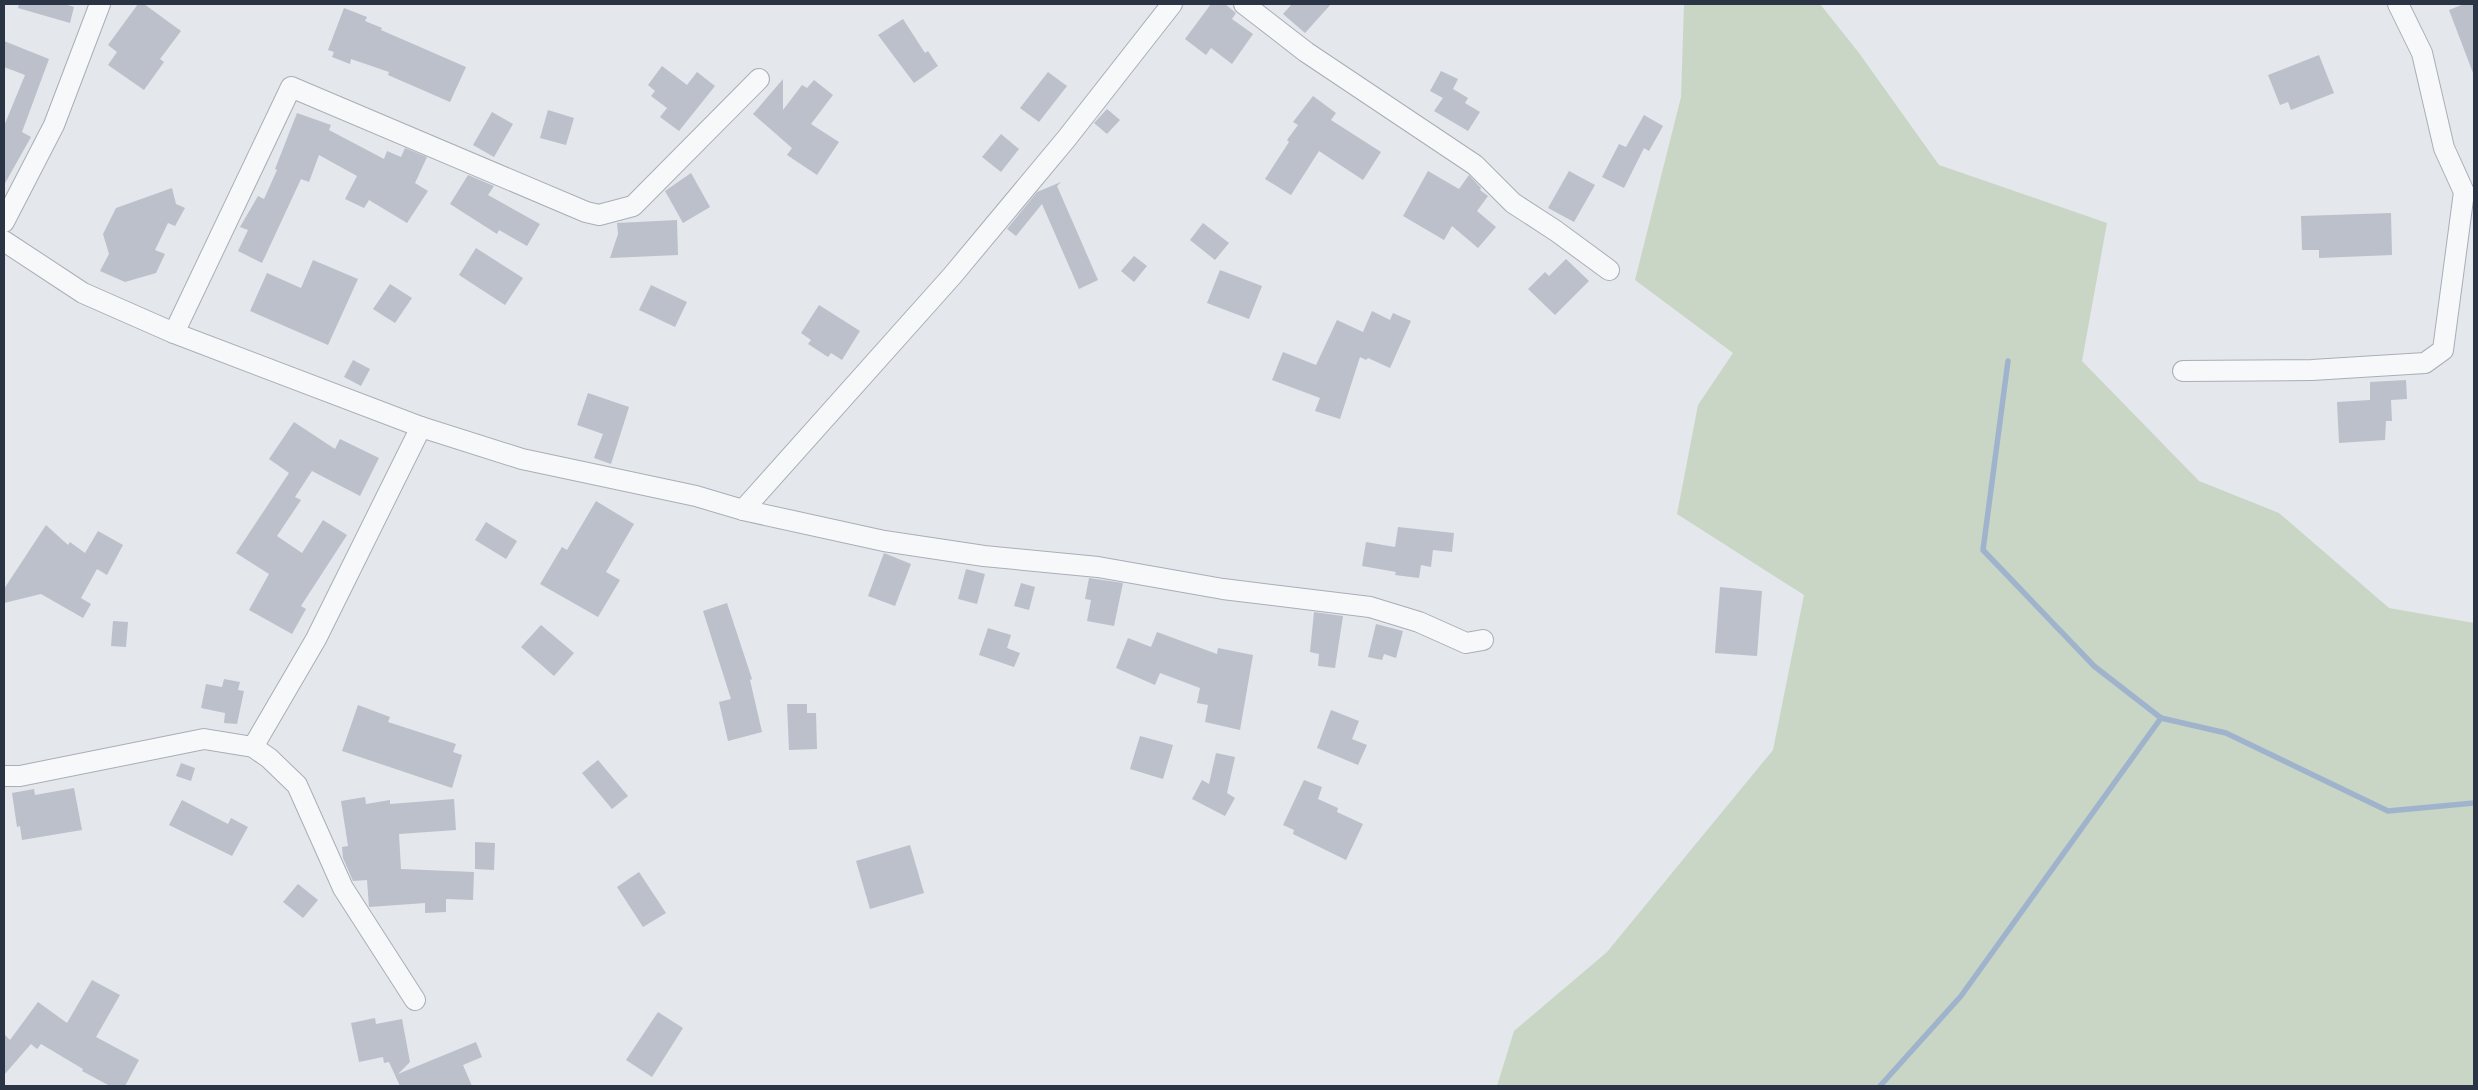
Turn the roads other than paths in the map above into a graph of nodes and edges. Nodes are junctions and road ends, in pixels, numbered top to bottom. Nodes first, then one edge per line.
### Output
1 (100, 4) edge
2 (1172, 4) edge
3 (1244, 4) edge
4 (2398, 4) edge
5 (758, 79) dead end
6 (4, 222) edge
7 (4, 241) edge
8 (1609, 270) dead end
9 (174, 333) junction
10 (2183, 371) dead end
11 (420, 427) junction
12 (743, 510) junction
13 (1483, 640) dead end
14 (253, 747) junction
15 (4, 776) edge
16 (415, 1000) dead end

1 - 6 street
2 - 12 street
3 - 8 street
4 - 10 street
5 - 9 street
7 - 9 street
9 - 11 street
11 - 12 street
11 - 14 street
12 - 13 street
14 - 15 street
14 - 16 street

